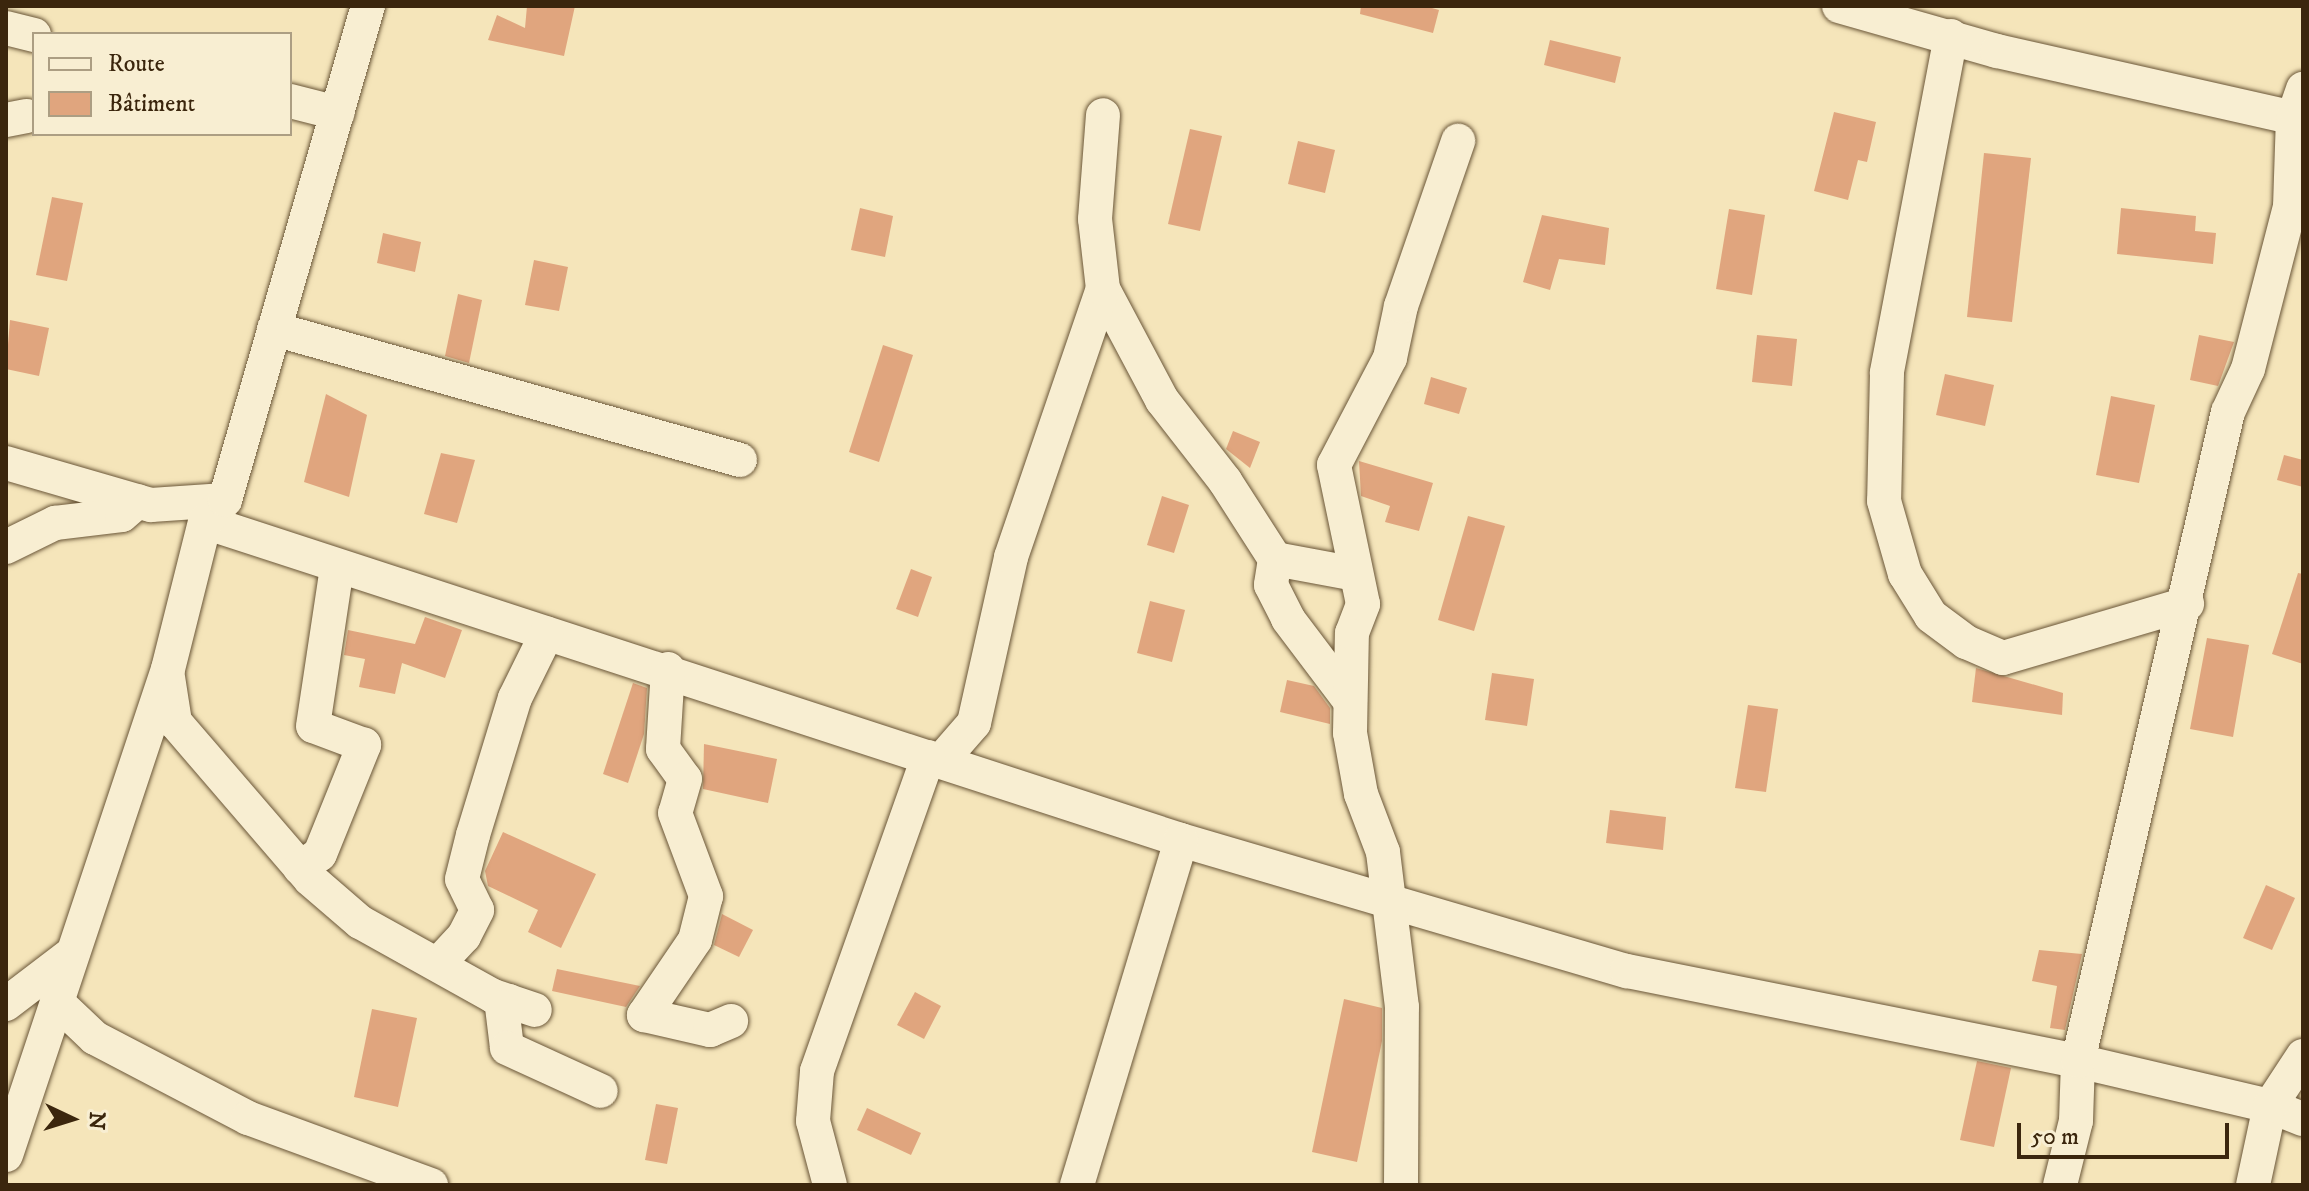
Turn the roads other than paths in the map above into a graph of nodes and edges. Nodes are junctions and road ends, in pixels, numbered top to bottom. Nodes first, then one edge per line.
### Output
1 (368, 6) edge
2 (1839, 6) edge
3 (6, 28) edge
4 (32, 34) edge
5 (1951, 36) junction
6 (292, 102) edge
7 (2300, 109) edge
8 (337, 113) junction
9 (1103, 115) dead end
10 (1458, 141) dead end
11 (1103, 289) junction
12 (274, 329) junction
13 (740, 460) dead end
14 (6, 463) edge
15 (93, 487) junction
16 (138, 501) junction
17 (215, 511) junction
18 (6, 524) edge
19 (6, 547) edge
20 (1275, 559) junction
21 (337, 567) junction
22 (1356, 574) junction
23 (2187, 604) junction
24 (547, 633) junction
25 (1352, 633) junction
26 (1313, 657) junction
27 (168, 669) junction
28 (668, 669) junction
29 (1350, 701) junction
30 (934, 759) junction
31 (1181, 840) junction
32 (300, 868) junction
33 (1390, 901) junction
34 (73, 953) junction
35 (438, 964) junction
36 (57, 1002) junction
37 (6, 1004) edge
38 (731, 1021) dead end
39 (2303, 1056) edge
40 (2078, 1061) junction
41 (601, 1091) dead end
42 (2270, 1106) junction
43 (2303, 1119) edge
44 (6, 1155) edge
45 (431, 1185) edge
46 (830, 1185) edge
47 (1077, 1185) edge
48 (1401, 1185) edge
49 (2060, 1185) edge
50 (2253, 1185) edge

1 - 8 street
2 - 5 street
3 - 4 street
5 - 7 street
5 - 23 street
6 - 8 street
7 - 23 street
8 - 12 street
9 - 11 street
10 - 22 street
11 - 20 street
11 - 30 street
12 - 13 street
12 - 17 street
14 - 15 street
15 - 16 street
15 - 18 street
16 - 17 street
16 - 19 street
17 - 21 street
17 - 27 street
20 - 22 street
20 - 26 street
21 - 24 street
21 - 32 street
22 - 25 street
23 - 40 street
24 - 28 street
24 - 35 street
25 - 26 street
25 - 29 street
26 - 29 street
27 - 32 street
27 - 34 street
28 - 30 street
28 - 38 street
29 - 33 street
30 - 31 street
30 - 46 street
31 - 33 street
31 - 47 street
32 - 35 street
33 - 40 street
33 - 48 street
34 - 36 street
34 - 37 street
35 - 41 street
36 - 44 street
36 - 45 street
39 - 42 street
40 - 42 street
40 - 49 street
42 - 43 street
42 - 50 street

